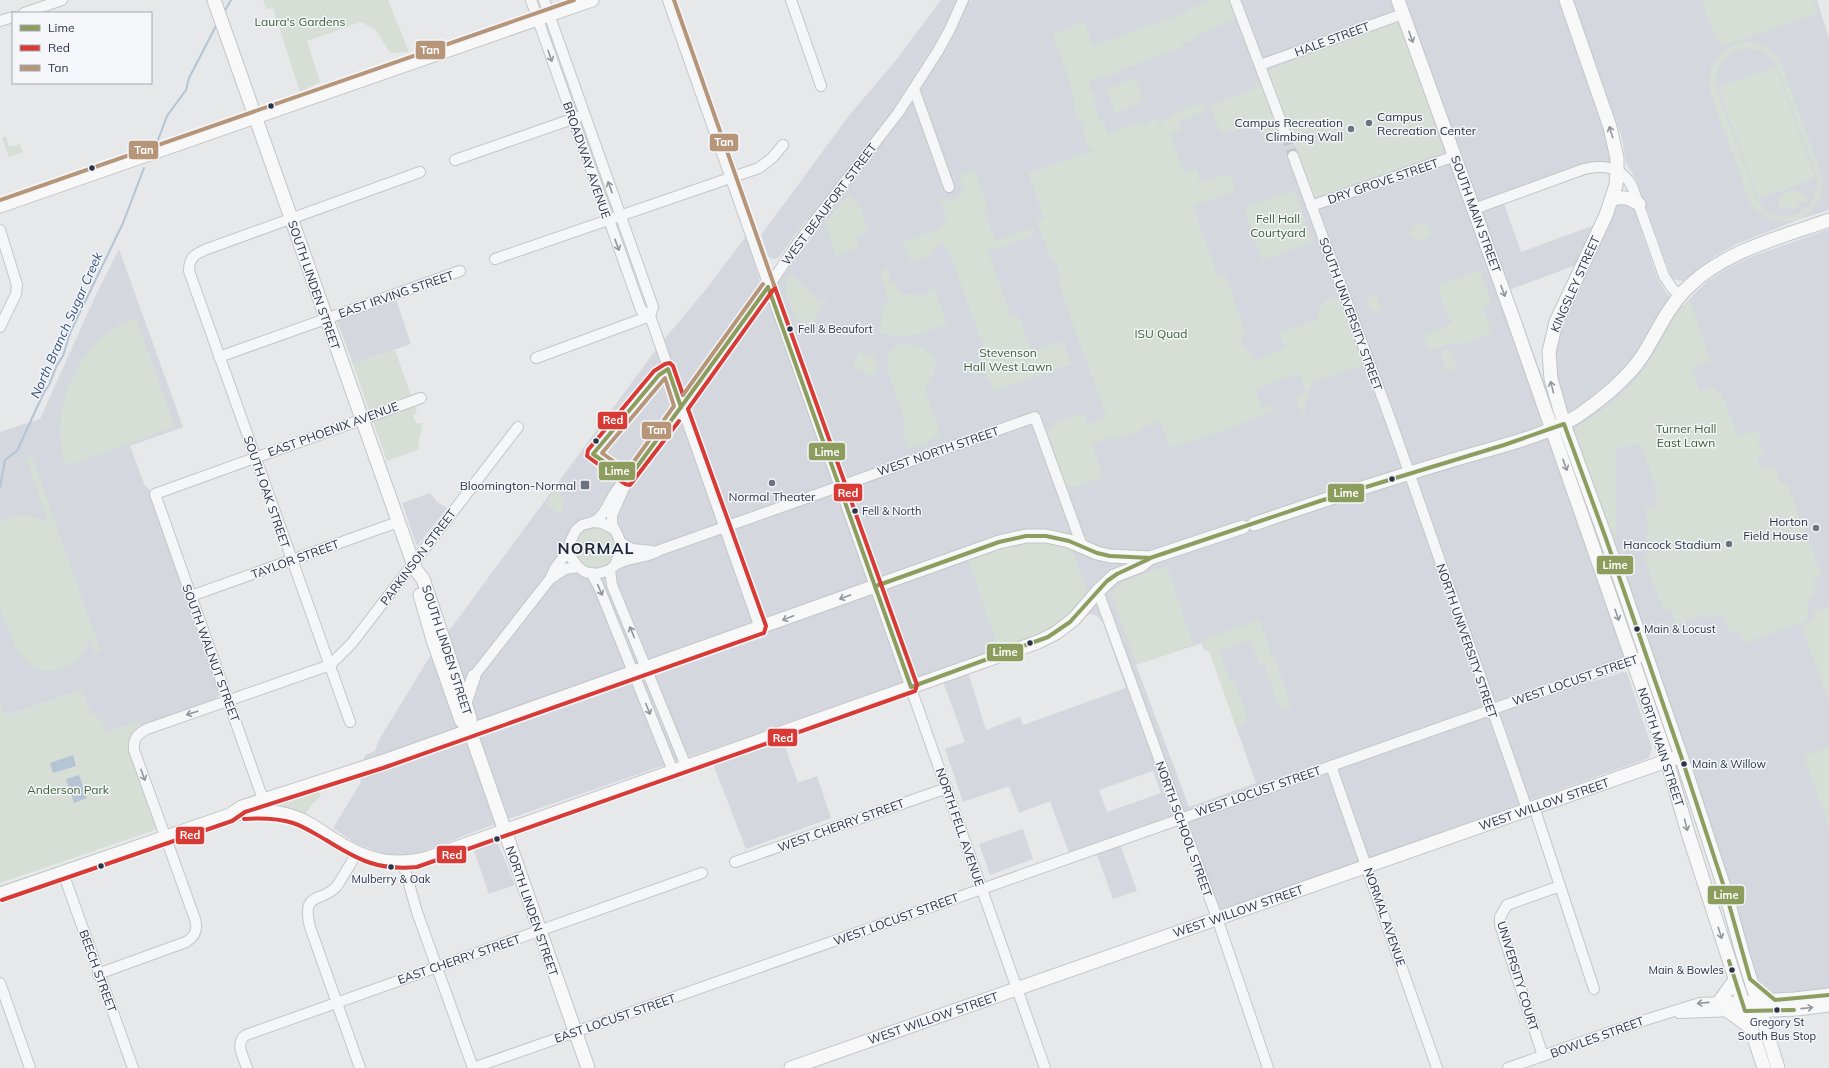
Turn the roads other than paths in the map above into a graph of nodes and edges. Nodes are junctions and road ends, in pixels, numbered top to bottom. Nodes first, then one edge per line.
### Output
1 (62, 0) edge
2 (214, 0) edge
3 (531, 0) edge
4 (544, 0) edge
5 (592, 0) edge
6 (668, 0) edge
7 (791, 0) edge
8 (963, 0) edge
9 (1235, 0) edge
10 (1398, 0) edge
11 (1566, 0) edge
12 (27, 12) edge
13 (1403, 14) junction
14 (12, 17) edge
15 (544, 17) junction
16 (0, 21) edge
17 (1260, 65) junction
18 (821, 86) dead end
19 (914, 89) junction
20 (584, 115) junction
21 (255, 118) junction
22 (573, 119) junction
23 (1286, 135) tunnel mouth
24 (783, 145) dead end
25 (1293, 156) tunnel mouth
26 (1455, 156) junction
27 (455, 160) dead end
28 (1617, 170) junction
29 (420, 172) dead end
30 (730, 178) junction
31 (949, 187) dead end
32 (1612, 199) junction
33 (1639, 204) junction
34 (0, 206) edge
35 (1311, 206) junction
36 (1474, 209) junction
37 (620, 216) junction
38 (290, 218) junction
39 (608, 220) junction
40 (1829, 220) edge
41 (0, 230) edge
42 (495, 259) dead end
43 (460, 271) dead end
44 (768, 287) junction
45 (1680, 296) junction
46 (650, 316) junction
47 (326, 318) junction
48 (0, 327) edge
49 (219, 357) junction
50 (536, 358) dead end
51 (421, 398) dead end
52 (681, 408) junction
53 (361, 419) junction
54 (1564, 424) junction
55 (518, 427) dead end
56 (1552, 428) junction
57 (255, 458) junction
58 (1408, 473) junction
59 (628, 479) junction
60 (840, 486) junction
61 (155, 494) joint
62 (398, 522) junction
63 (593, 522) junction
64 (724, 528) junction
65 (614, 529) junction
66 (620, 542) junction
67 (1082, 546) junction
68 (569, 550) junction
69 (660, 550) junction
70 (1150, 558) junction
71 (291, 561) junction
72 (414, 567) junction
73 (578, 567) junction
74 (613, 567) junction
75 (591, 573) junction
76 (550, 579) junction
77 (876, 586) junction
78 (1098, 590) junction
79 (191, 596) junction
80 (760, 628) junction
81 (1646, 656) junction
82 (1633, 660) junction
83 (330, 665) junction
84 (640, 670) junction
85 (455, 671) junction
86 (474, 676) junction
87 (911, 687) junction
88 (229, 701) junction
89 (466, 703) junction
90 (1491, 709) junction
91 (350, 722) dead end
92 (470, 731) junction
93 (1681, 756) junction
94 (1668, 760) junction
95 (1331, 766) junction
96 (680, 768) junction
97 (946, 788) junction
98 (265, 805) junction
99 (1530, 808) junction
100 (1180, 818) junction
101 (504, 831) junction
102 (166, 837) junction
103 (356, 853) junction
104 (735, 862) dead end
105 (401, 863) junction
106 (1367, 867) junction
107 (63, 873) junction
108 (702, 873) dead end
109 (1560, 886) junction
110 (982, 888) junction
111 (0, 894) edge
112 (1216, 918) junction
113 (540, 931) junction
114 (437, 968) junction
115 (758, 968) joint
116 (98, 974) junction
117 (1750, 979) junction
118 (1735, 980) junction
119 (0, 983) edge
120 (1017, 989) junction
121 (1594, 989) dead end
122 (1829, 995) edge
123 (1774, 1000) junction
124 (336, 1002) junction
125 (1829, 1005) edge
126 (1744, 1006) junction
127 (1758, 1006) junction
128 (1723, 1007) junction
129 (1785, 1010) junction
130 (1750, 1027) junction
131 (575, 1032) junction
132 (1767, 1035) junction
133 (1543, 1056) junction
134 (794, 1067) edge
135 (30, 1068) edge
136 (133, 1068) edge
137 (247, 1068) edge
138 (360, 1068) edge
139 (473, 1068) edge
140 (588, 1068) edge
141 (1045, 1068) edge
142 (1268, 1068) edge
143 (1437, 1068) edge
144 (1508, 1068) edge
145 (1764, 1068) edge
146 (1778, 1068) edge

1 - 12 street
2 - 21 main road, SOUTH LINDEN STREET
3 - 15 street, BROADWAY AVENUE
4 - 15 street, BROADWAY AVENUE
5 - 15 main road
6 - 30 street, NORTH FELL AVENUE
7 - 18 street
8 - 19 street, WEST BEAUFORT STREET
9 - 17 street
10 - 13 main road, SOUTH MAIN STREET
28 -> 11 main road, KINGSLEY STREET
13 - 17 street, HALE STREET
13 -> 26 main road, SOUTH MAIN STREET
14 - 16 street
15 - 20 street, BROADWAY AVENUE
15 - 21 main road
15 -> 22 street, BROADWAY AVENUE
17 - 23 street
19 - 31 street
19 - 44 street, WEST BEAUFORT STREET
20 - 22 street
37 -> 20 street, BROADWAY AVENUE
21 - 34 main road
21 - 38 main road, SOUTH LINDEN STREET
22 - 27 street
22 - 39 street, BROADWAY AVENUE
24 - 30 street
25 - 35 street, SOUTH UNIVERSITY STREET
26 - 35 street, DRY GROVE STREET
26 - 36 main road, SOUTH MAIN STREET
28 - 32 main road, KINGSLEY STREET
28 - 33 street
28 - 36 street
29 - 38 street
30 - 37 street
30 - 44 street, NORTH FELL AVENUE
32 - 33 main road
54 -> 32 main road, KINGSLEY STREET
33 - 45 street
35 - 58 street, SOUTH UNIVERSITY STREET
36 -> 56 main road, SOUTH MAIN STREET
37 - 39 street
37 - 46 street, BROADWAY AVENUE
38 - 47 main road, SOUTH LINDEN STREET
38 - 49 street, SOUTH OAK STREET
39 - 42 street
39 -> 46 street, BROADWAY AVENUE
40 - 45 main road
41 - 48 street
43 - 47 street, EAST IRVING STREET
44 - 52 street, WEST BEAUFORT STREET
44 - 60 street, NORTH FELL AVENUE
45 - 54 main road
46 - 50 street
46 - 52 street, BROADWAY AVENUE
47 - 49 street, EAST IRVING STREET
47 - 53 main road, SOUTH LINDEN STREET
49 - 57 street, SOUTH OAK STREET
51 - 53 street, EAST PHOENIX AVENUE
52 - 59 street, WEST BEAUFORT STREET
52 - 64 street, BROADWAY AVENUE
53 - 57 street, EAST PHOENIX AVENUE
53 - 62 main road, SOUTH LINDEN STREET
54 - 56 main road
54 - 81 main road, NORTH MAIN STREET
55 - 72 street, PARKINSON STREET
56 - 58 main road
56 -> 82 main road, NORTH MAIN STREET
57 - 61 street, EAST PHOENIX AVENUE
57 - 71 street, SOUTH OAK STREET
58 - 70 main road
58 - 90 street, NORTH UNIVERSITY STREET
59 - 63 street, WEST BEAUFORT STREET
59 - 65 street, WEST BEAUFORT STREET
60 - 64 street, WEST NORTH STREET
60 - 67 street, WEST NORTH STREET
60 - 77 street, NORTH FELL AVENUE
61 - 79 street, SOUTH WALNUT STREET
62 - 71 street, TAYLOR STREET
62 - 72 main road, SOUTH LINDEN STREET
63 - 65 street
63 - 68 street
64 - 69 street, WEST NORTH STREET
64 - 80 street, BROADWAY AVENUE
65 - 66 street
66 - 69 street, WEST NORTH STREET
66 - 74 street
67 - 70 main road
67 - 77 main road
68 - 73 street
68 - 76 street
69 - 74 street, WEST NORTH STREET
70 - 78 main road
71 - 79 street, TAYLOR STREET
71 - 83 street, SOUTH OAK STREET
72 - 83 street, PARKINSON STREET
72 - 85 main road, SOUTH LINDEN STREET
72 - 92 main road, SOUTH LINDEN STREET
73 - 75 street
73 - 76 street
74 - 75 street
84 -> 74 street
75 -> 84 street
76 - 86 street
77 -> 80 main road
77 - 87 street, NORTH FELL AVENUE
78 - 87 main road
78 - 100 street, NORTH SCHOOL STREET
79 - 88 street, SOUTH WALNUT STREET
80 - 84 main road
81 - 82 street, WEST LOCUST STREET
81 - 93 main road, NORTH MAIN STREET
82 - 90 street, WEST LOCUST STREET
82 - 94 main road, NORTH MAIN STREET
83 - 88 street
83 - 91 street, SOUTH OAK STREET
84 - 92 main road
84 -> 96 street
84 - 96 street
85 - 86 main road
85 - 89 main road, SOUTH LINDEN STREET
86 - 89 main road
87 - 96 main road
87 - 97 street, NORTH FELL AVENUE
88 - 98 street, SOUTH WALNUT STREET
88 -> 102 street
89 - 92 main road, SOUTH LINDEN STREET
90 - 95 street, WEST LOCUST STREET
90 - 99 street, NORTH UNIVERSITY STREET
92 - 98 main road
92 - 101 main road, NORTH LINDEN STREET
93 - 94 main road, WEST WILLOW STREET
93 - 117 main road, NORTH MAIN STREET
94 - 99 main road, WEST WILLOW STREET
94 -> 118 main road, NORTH MAIN STREET
95 - 100 street, WEST LOCUST STREET
95 - 106 street, NORMAL AVENUE
96 - 101 main road
97 - 104 street, WEST CHERRY STREET
97 - 110 street, NORTH FELL AVENUE
98 - 102 main road
98 - 103 main road
99 - 106 main road, WEST WILLOW STREET
99 - 109 street, NORTH UNIVERSITY STREET
100 - 110 street, WEST LOCUST STREET
100 - 112 street, NORTH SCHOOL STREET
101 - 105 main road
101 - 113 main road, NORTH LINDEN STREET
102 - 107 main road
102 - 116 street
103 - 105 main road
103 - 124 street
105 - 114 street
106 - 112 main road, WEST WILLOW STREET
106 - 143 street, NORMAL AVENUE
107 - 111 main road
107 - 116 street, BEECH STREET
108 - 113 street, EAST CHERRY STREET
109 - 121 street, NORTH UNIVERSITY STREET
109 - 133 street, UNIVERSITY COURT
110 - 115 street, WEST LOCUST STREET
110 - 120 street, NORTH FELL AVENUE
112 - 120 main road, WEST WILLOW STREET
112 - 142 street, NORTH SCHOOL STREET
113 - 114 street, EAST CHERRY STREET
113 - 131 main road, NORTH LINDEN STREET
114 - 124 street, EAST CHERRY STREET
114 - 139 street
115 - 131 street, EAST LOCUST STREET
116 - 136 street, BEECH STREET
117 - 123 main road
117 - 127 main road, NORTH MAIN STREET
118 - 126 main road, NORTH MAIN STREET
118 - 128 main road
119 - 135 street
120 - 134 main road, WEST WILLOW STREET
120 - 141 street, NORTH FELL AVENUE
122 - 123 main road
123 - 127 main road
124 - 137 street, EAST CHERRY STREET
124 - 138 street
129 -> 125 main road
126 - 127 main road
126 - 128 street, BOWLES STREET
126 - 130 main road, NORTH MAIN STREET
127 - 129 main road
127 - 132 main road, NORTH MAIN STREET
128 - 130 main road
128 - 133 street, BOWLES STREET
129 - 132 main road
130 - 145 main road, NORTH MAIN STREET
131 - 139 street, EAST LOCUST STREET
131 - 140 main road, NORTH LINDEN STREET
132 - 146 main road, NORTH MAIN STREET
133 - 144 street, BOWLES STREET

